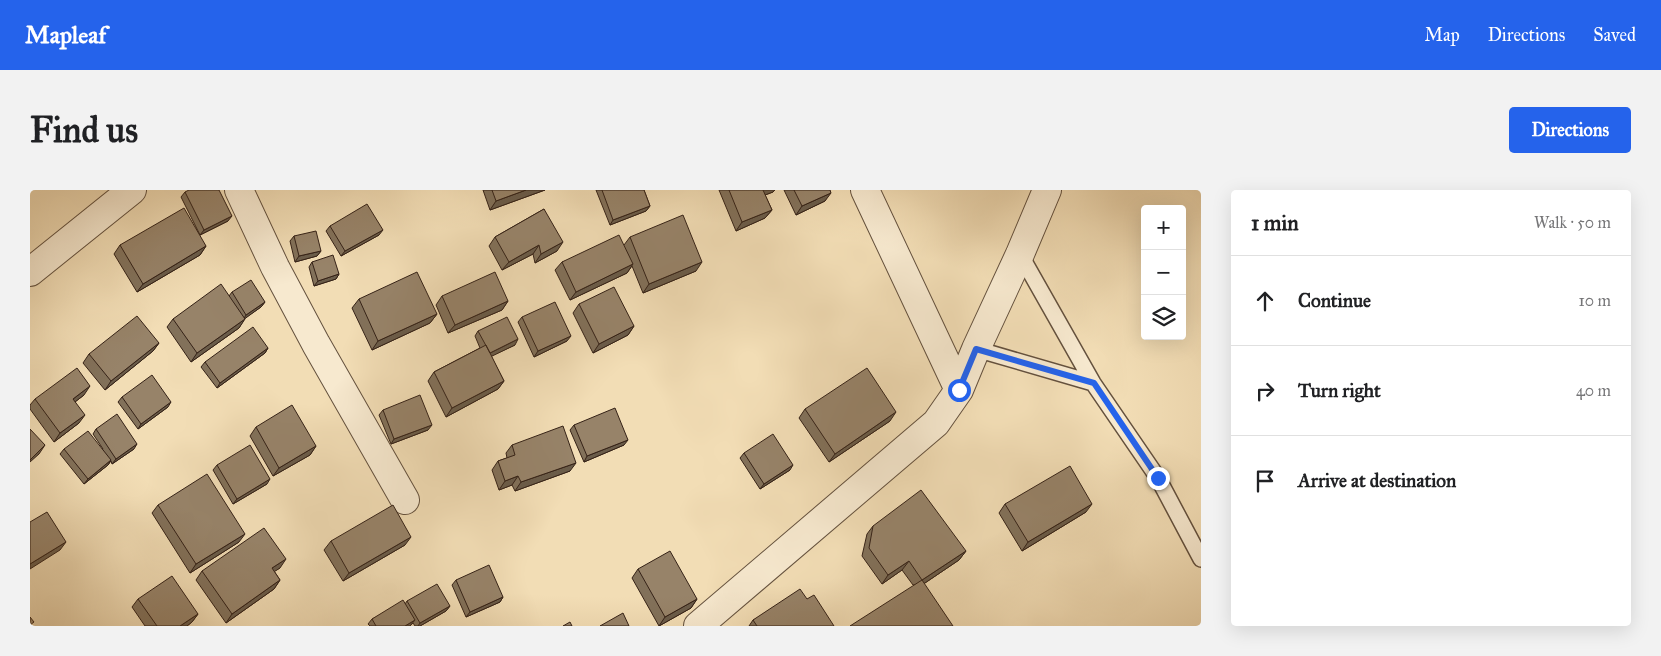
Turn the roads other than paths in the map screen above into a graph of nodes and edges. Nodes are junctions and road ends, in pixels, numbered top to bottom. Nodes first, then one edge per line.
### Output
1 (132, 190) edge
2 (239, 190) edge
3 (865, 190) edge
4 (1048, 190) edge
5 (1020, 254) junction
6 (30, 272) edge
7 (976, 349) junction
8 (1094, 383) junction
9 (959, 390) junction
10 (405, 500) dead end
11 (1201, 559) edge
12 (698, 626) edge

1 - 6 street
2 - 10 street
3 - 9 street
4 - 5 street
5 - 7 street
5 - 8 lane
7 - 8 lane
7 - 9 street
8 - 11 lane
9 - 12 street

